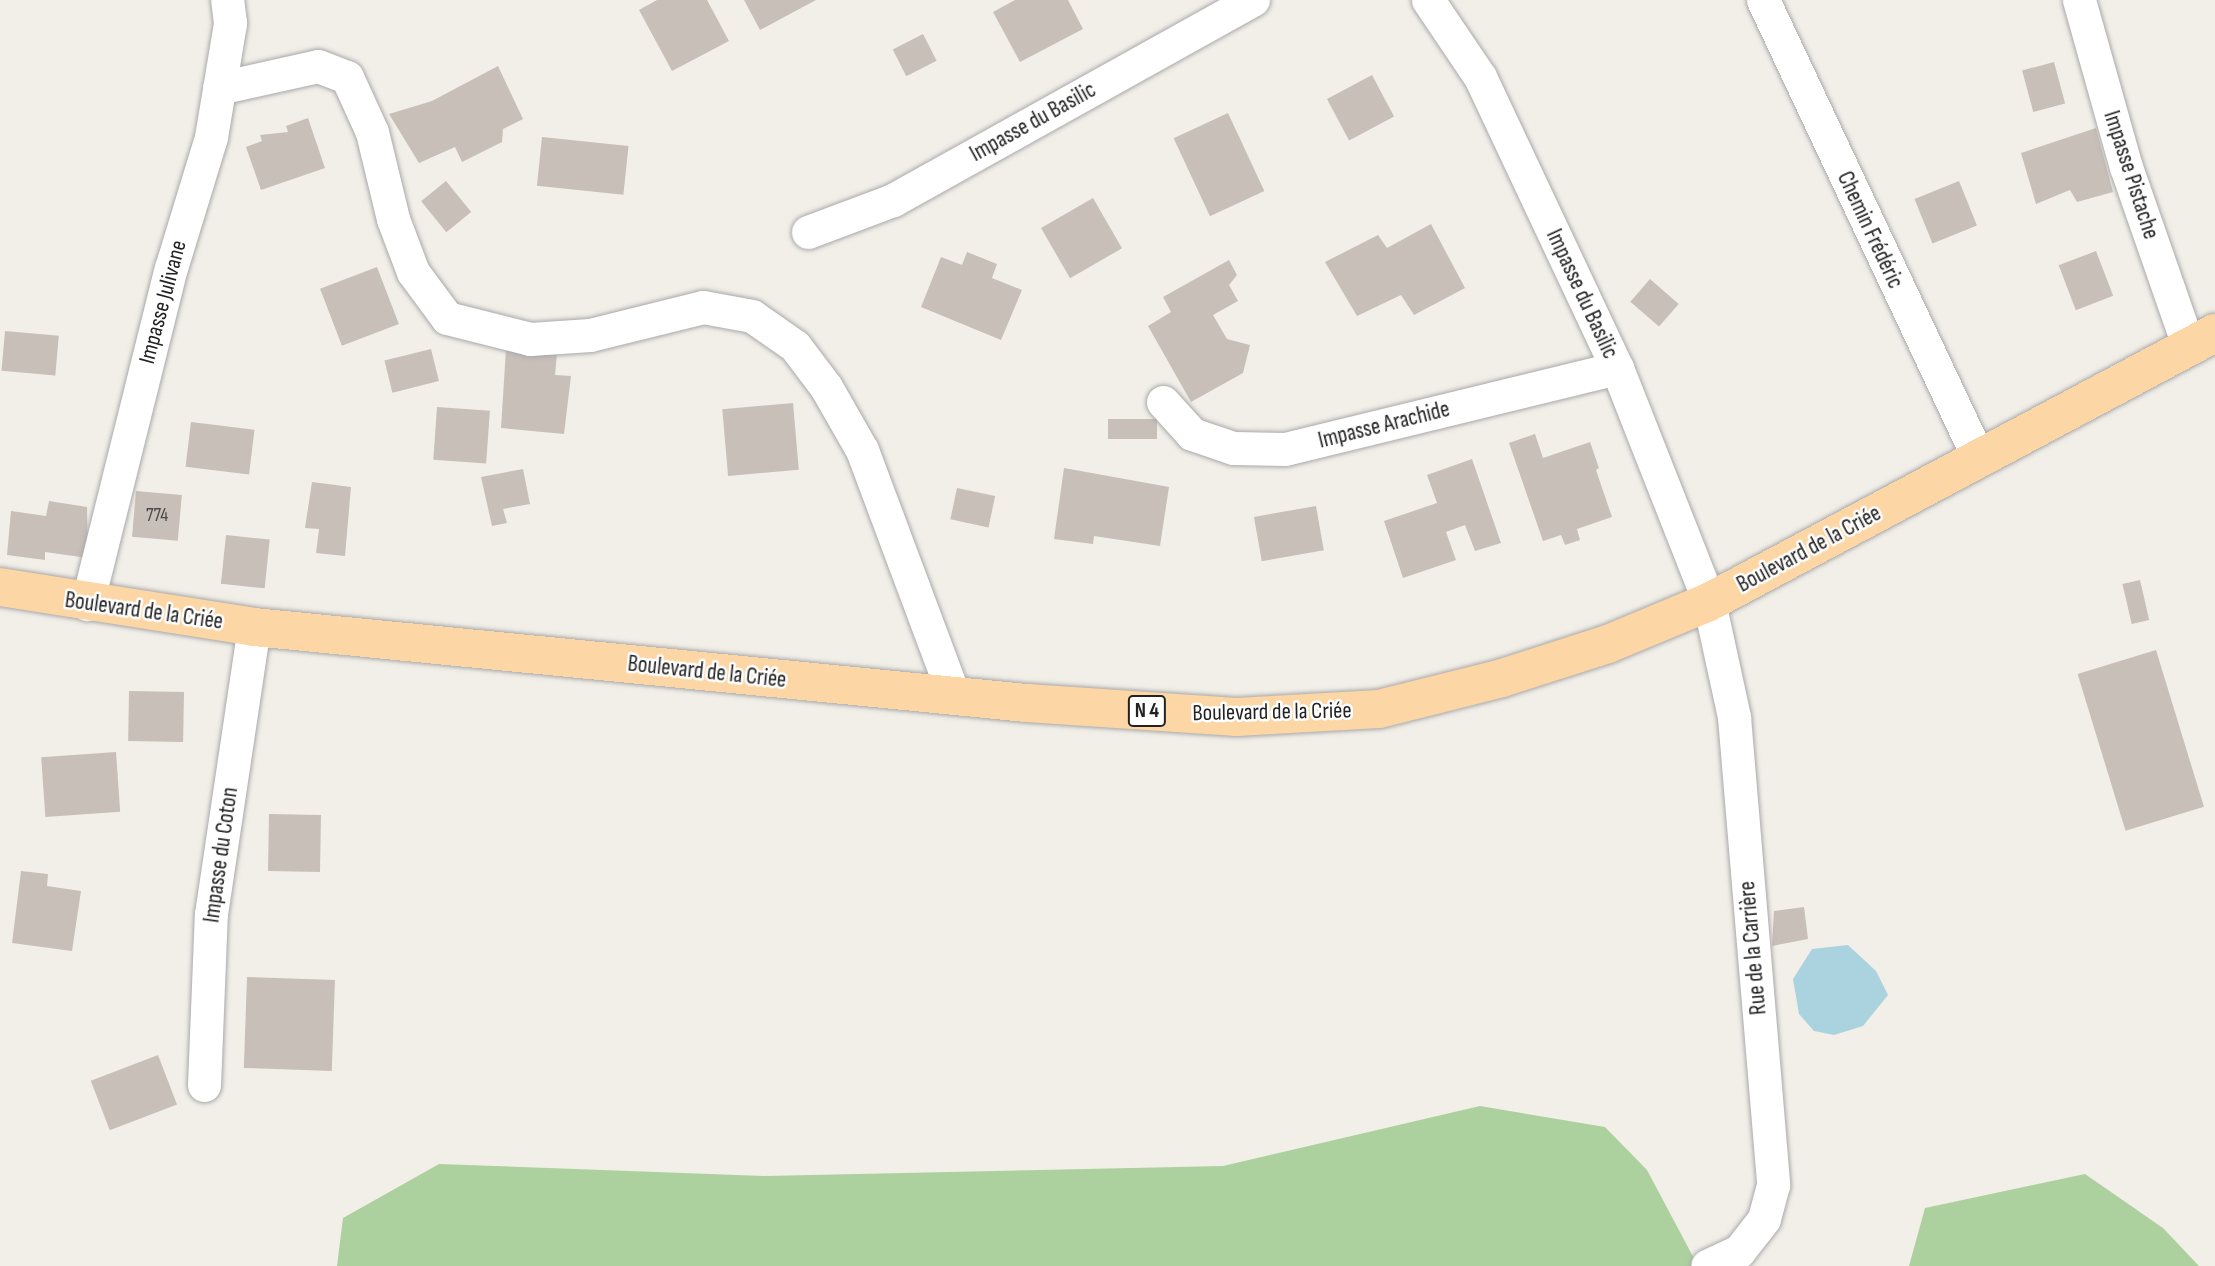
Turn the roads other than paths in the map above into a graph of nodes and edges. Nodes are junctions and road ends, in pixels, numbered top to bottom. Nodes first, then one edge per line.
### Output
1 (227, 0) edge
2 (1253, 0) edge
3 (1428, 0) edge
4 (1763, 0) edge
5 (2079, 0) edge
6 (219, 88) junction
7 (808, 232) dead end
8 (2202, 340) edge
9 (1617, 368) junction
10 (1163, 402) dead end
11 (1979, 460) junction
12 (0, 587) edge
13 (1709, 602) junction
14 (87, 604) junction
15 (254, 627) junction
16 (954, 696) junction
17 (204, 1085) dead end
18 (1707, 1266) edge

1 - 6 street, Impasse Julivane
2 - 7 street, Impasse du Basilic
3 - 9 street, Impasse du Basilic
4 - 11 street, Chemin Frédéric
5 - 8 street, Impasse Pistache
6 - 14 street, Impasse Julivane
6 - 16 street
8 - 11 main road, Boulevard de la Criée / N 4
9 - 10 street, Impasse Arachide
9 - 13 street, Impasse du Basilic
11 - 13 main road, Boulevard de la Criée / N 4
12 - 14 main road, Boulevard de la Criée / N 4
13 - 16 main road, Boulevard de la Criée / N 4
13 - 18 street, Rue de la Carrière
14 - 15 main road, Boulevard de la Criée / N 4
15 - 16 main road, Boulevard de la Criée / N 4
15 - 17 street, Impasse du Coton

